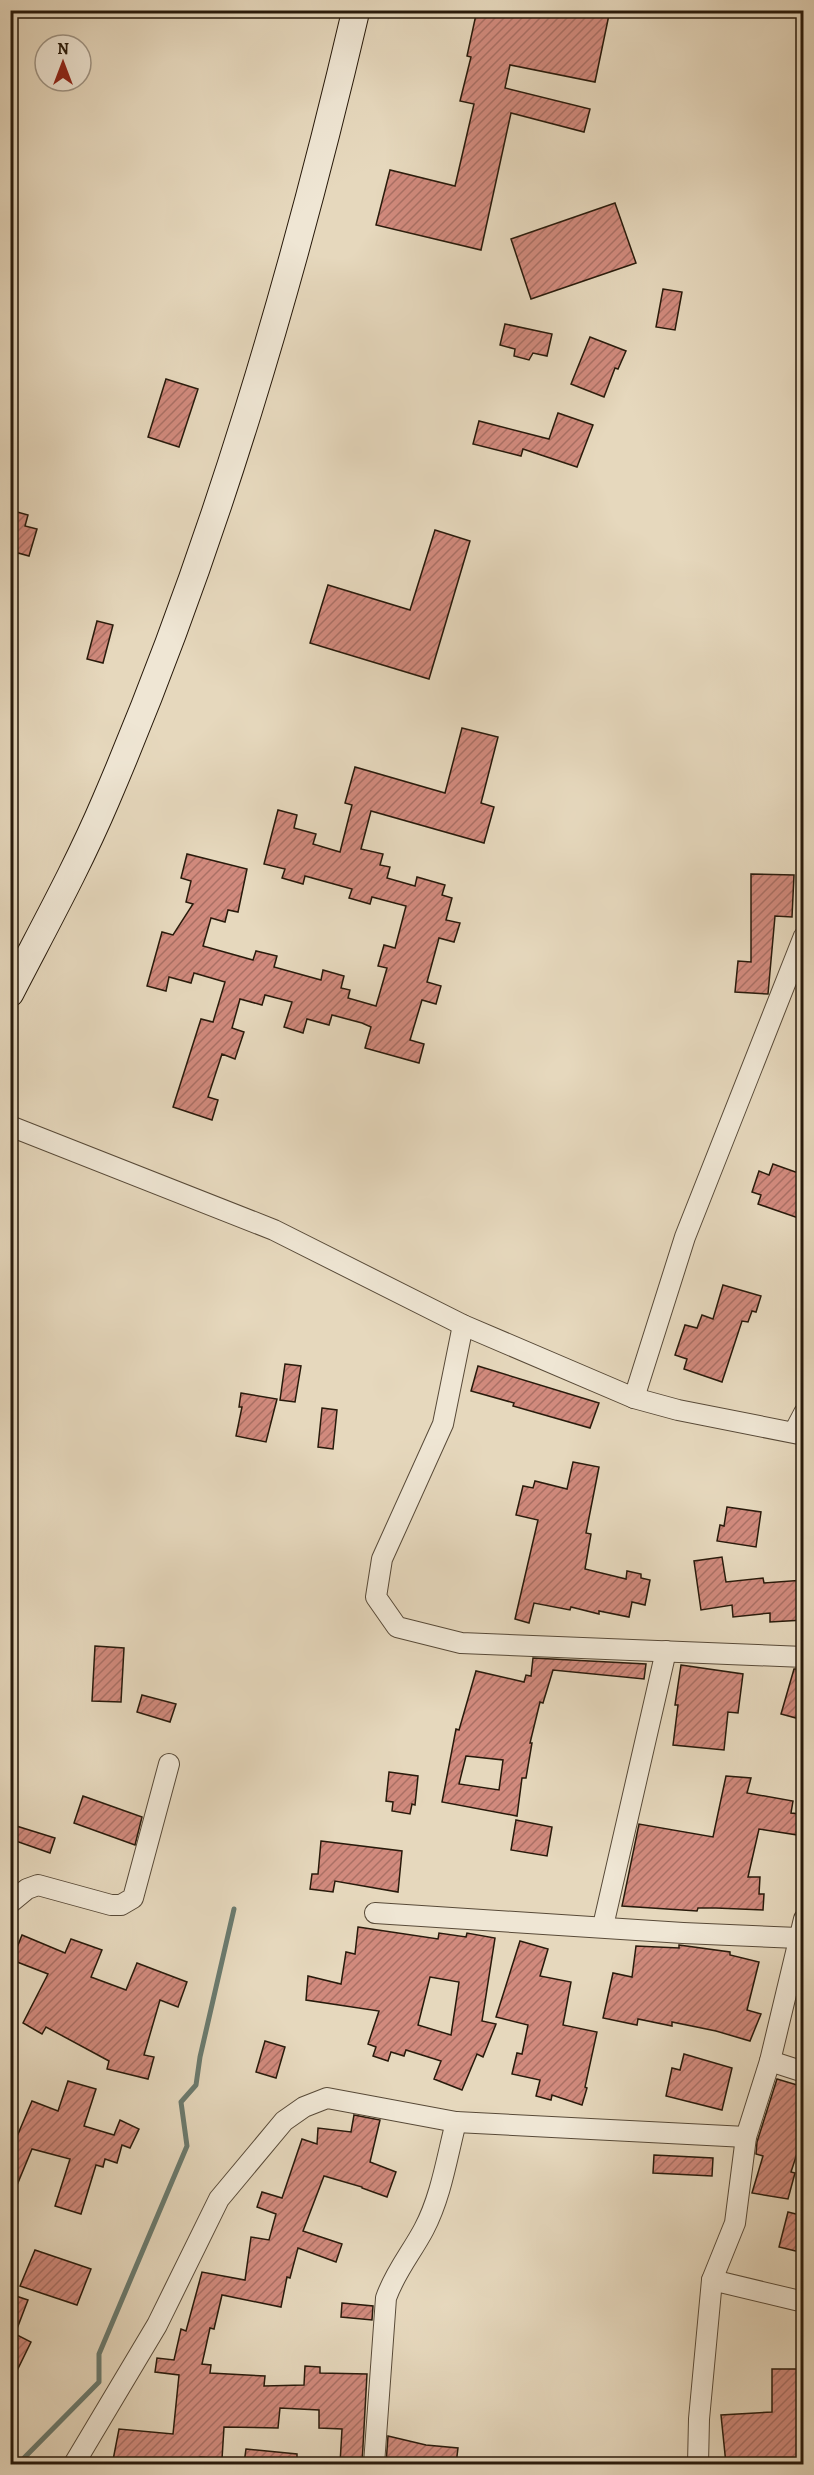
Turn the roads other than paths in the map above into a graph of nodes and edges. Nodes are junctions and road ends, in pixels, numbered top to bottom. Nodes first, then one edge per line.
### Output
1 (356, 10) edge
2 (804, 936) edge
3 (10, 993) edge
4 (10, 1126) edge
5 (463, 1325) junction
6 (634, 1398) junction
7 (804, 1413) edge
8 (799, 1433) edge
9 (666, 1652) junction
10 (804, 1657) edge
11 (169, 1764) dead end
12 (10, 1903) edge
13 (375, 1913) dead end
14 (603, 1926) junction
15 (801, 1929) edge
16 (770, 2061) junction
17 (804, 2072) edge
18 (456, 2122) junction
19 (746, 2137) junction
20 (712, 2280) junction
21 (804, 2302) edge
22 (74, 2464) edge
23 (374, 2464) edge
24 (698, 2464) edge

1 - 3 street
2 - 6 street
4 - 5 street
5 - 6 street
5 - 9 street
6 - 8 street
7 - 8 street
9 - 10 street
9 - 14 street
11 - 12 street
13 - 14 street
14 - 15 street
15 - 16 street
16 - 17 street
16 - 19 street
18 - 19 street
18 - 22 street
18 - 23 street
19 - 20 street
20 - 21 street
20 - 24 street

